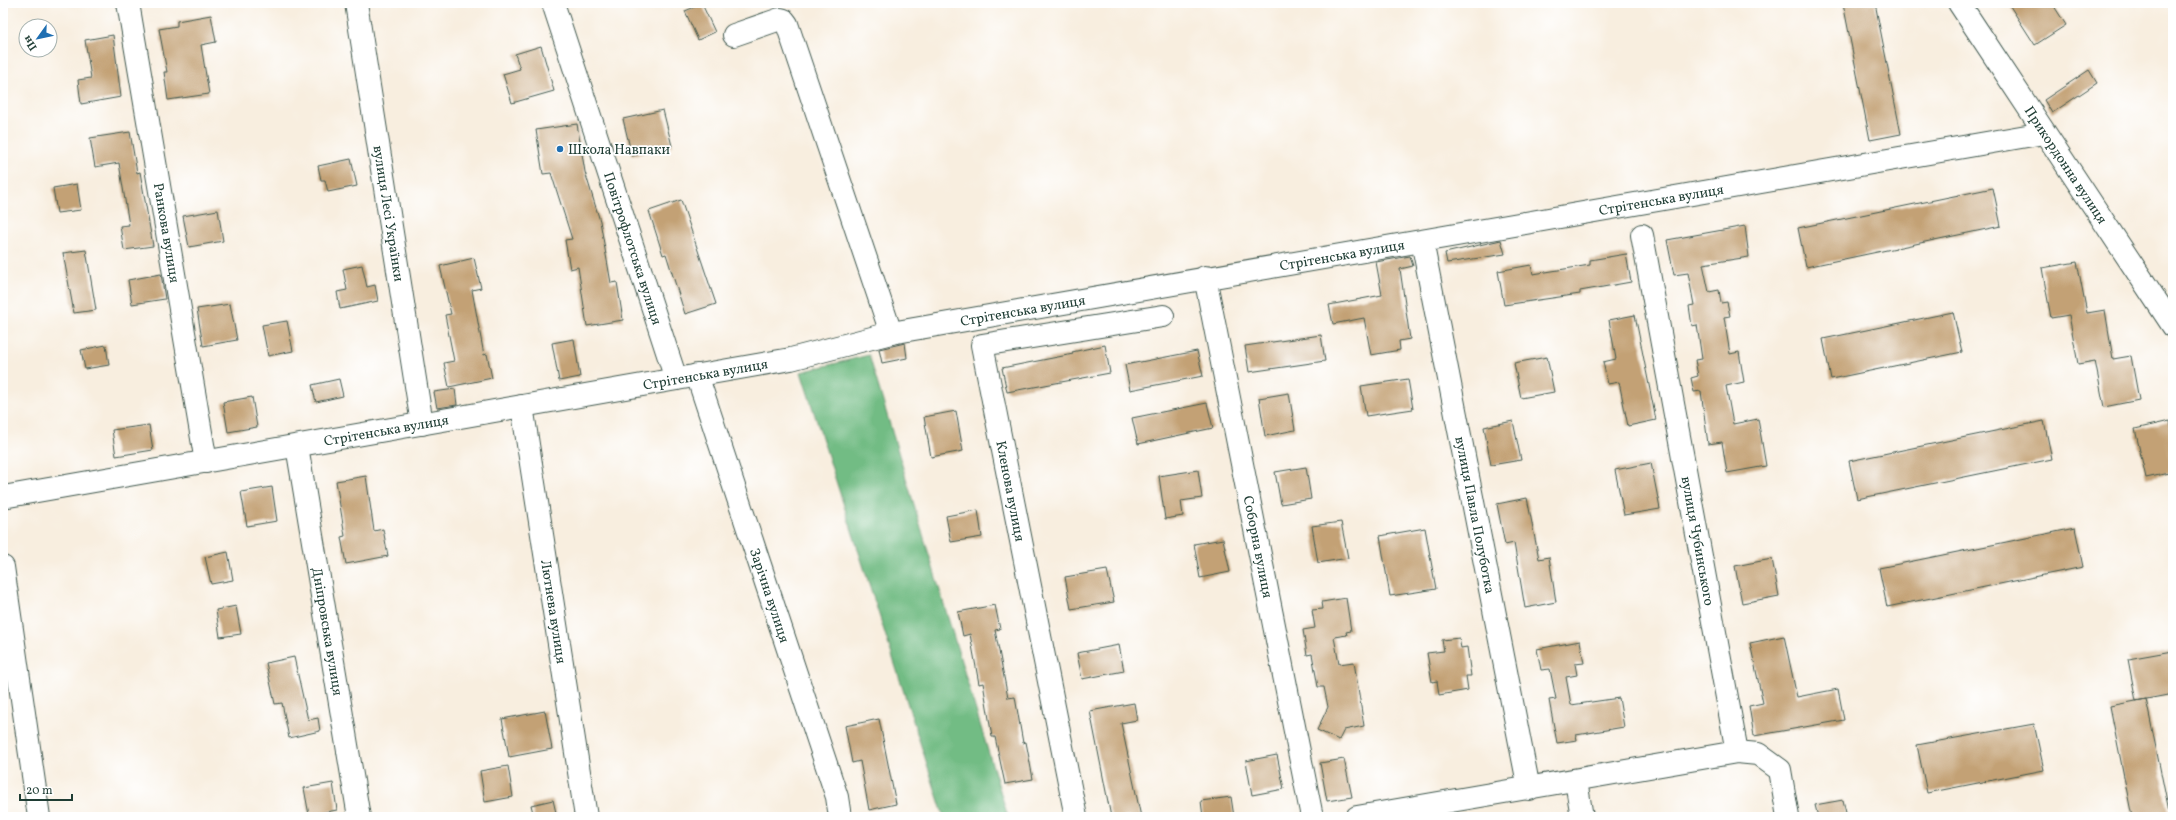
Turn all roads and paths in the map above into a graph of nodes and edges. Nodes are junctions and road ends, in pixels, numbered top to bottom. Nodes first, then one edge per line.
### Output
1 (128, 3) edge
2 (356, 3) edge
3 (553, 3) edge
4 (1959, 3) edge
5 (734, 35) dead end
6 (2044, 133) junction
7 (1642, 235) dead end
8 (1423, 241) junction
9 (1205, 277) junction
10 (1163, 316) dead end
11 (2173, 326) edge
12 (891, 333) junction
13 (686, 377) junction
14 (522, 406) junction
15 (422, 424) junction
16 (297, 446) junction
17 (206, 462) junction
18 (3, 497) edge
19 (3, 567) edge
20 (1738, 752) junction
21 (1576, 781) junction
22 (1529, 789) junction
23 (1366, 816) edge
24 (39, 817) edge
25 (359, 817) edge
26 (586, 817) edge
27 (840, 817) edge
28 (1076, 817) edge
29 (1312, 817) edge
30 (1582, 817) edge
31 (1788, 817) edge

1 - 17 street, Ранкова вулиця
2 - 15 street, вулиця Лесі Українки
3 - 13 street, Повітрофлотська вулиця
4 - 6 street, Прикордонна вулиця
5 - 12 street
6 - 8 street, Стрітенська вулиця
6 - 11 street, Прикордонна вулиця
7 - 20 street, вулиця Чубинського
8 - 9 street, Стрітенська вулиця
8 - 22 street, вулиця Павла Полуботка
9 - 12 street, Стрітенська вулиця
9 - 29 street, Соборна вулиця
10 - 28 street, Кленова вулиця
12 - 13 street, Стрітенська вулиця
13 - 14 street, Стрітенська вулиця
13 - 27 street, Зарічна вулиця
14 - 15 street, Стрітенська вулиця
14 - 26 street, Лютнева вулиця
15 - 16 street, Стрітенська вулиця
16 - 17 street, Стрітенська вулиця
16 - 25 street, Дніпровська вулиця
17 - 18 street, Стрітенська вулиця
19 - 24 street
20 - 21 street
20 - 31 street
21 - 22 street
21 - 30 street
22 - 23 street

